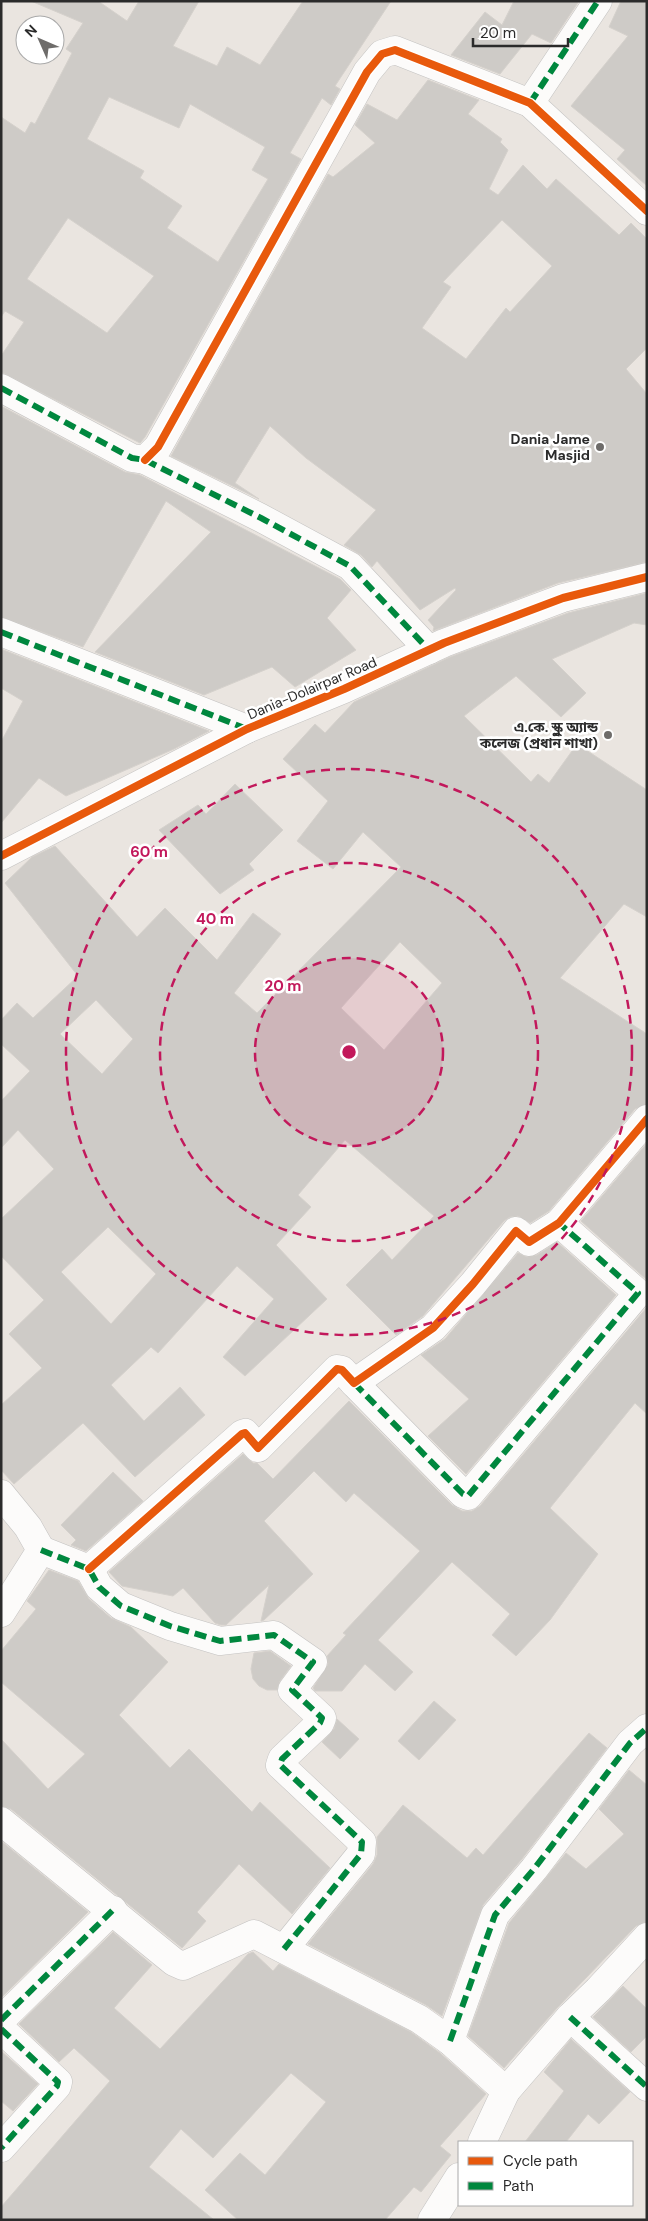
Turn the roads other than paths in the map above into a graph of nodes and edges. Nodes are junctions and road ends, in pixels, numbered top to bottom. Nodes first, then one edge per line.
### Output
1 (598, 1) edge
2 (530, 103) junction
3 (647, 211) edge
4 (1, 388) edge
5 (145, 460) junction
6 (647, 577) edge
7 (1, 632) edge
8 (429, 650) junction
9 (247, 729) junction
10 (1, 856) edge
11 (647, 1119) edge
12 (559, 1223) junction
13 (354, 1383) junction
14 (1, 1494) edge
15 (41, 1550) junction
16 (89, 1569) junction
17 (1, 1614) edge
18 (647, 1728) edge
19 (1, 1821) edge
20 (113, 1910) junction
21 (647, 1937) edge
22 (284, 1949) junction
23 (570, 2017) junction
24 (1, 2020) edge
25 (1, 2029) edge
26 (450, 2041) junction
27 (647, 2087) edge
28 (506, 2092) junction
29 (482, 2141) edge
30 (1, 2148) edge
31 (458, 2179) edge
32 (432, 2220) edge

1 - 2 street
2 - 3 street
2 - 5 street
4 - 5 street
5 - 8 street
6 - 8 street, Dania-Dolairpar Road
7 - 9 street
8 - 9 street, Dania-Dolairpar Road
9 - 10 street, Dania-Dolairpar Road
11 - 12 street
12 - 13 street
12 - 13 street
13 - 16 street
14 - 15 street
15 - 16 street
15 - 17 street
16 - 22 street
18 - 26 street
19 - 20 street
20 - 22 street
20 - 24 street
21 - 23 street
22 - 26 street
23 - 27 street
23 - 28 street
25 - 30 street
26 - 28 street
28 - 29 street
31 - 32 street

